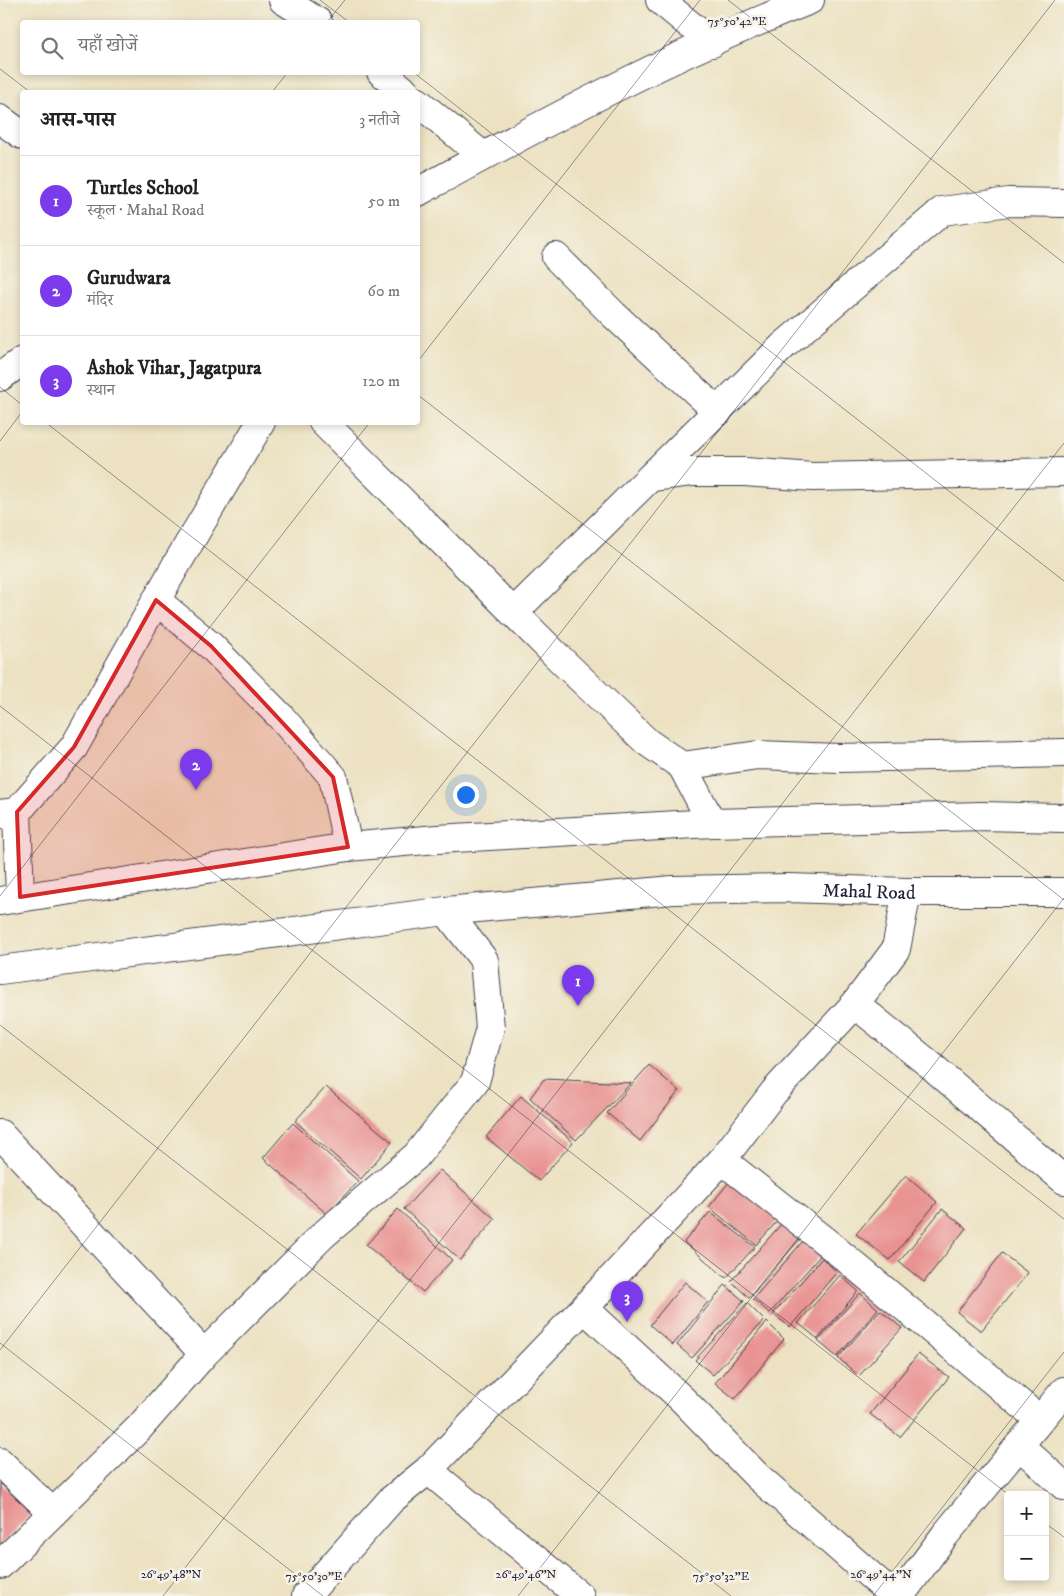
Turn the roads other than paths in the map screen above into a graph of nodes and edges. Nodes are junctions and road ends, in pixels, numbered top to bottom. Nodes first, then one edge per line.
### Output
1 (283, 0) edge
2 (660, 0) edge
3 (810, 0) edge
4 (315, 20) edge
5 (712, 43) junction
6 (386, 75) edge
7 (404, 90) edge
8 (420, 104) edge
9 (0, 119) edge
10 (20, 134) edge
11 (483, 156) junction
12 (420, 191) edge
13 (1064, 203) edge
14 (556, 257) dead end
15 (20, 362) edge
16 (0, 377) edge
17 (718, 412) junction
18 (259, 425) edge
19 (326, 425) edge
20 (1064, 472) edge
21 (652, 477) junction
22 (156, 600) junction
23 (513, 613) junction
24 (1064, 753) edge
25 (682, 766) junction
26 (8, 813) edge
27 (1064, 818) edge
28 (712, 823) junction
29 (348, 847) junction
30 (907, 892) junction
31 (1064, 892) edge
32 (10, 899) edge
33 (446, 911) junction
34 (0, 970) edge
35 (856, 1004) junction
36 (0, 1134) edge
37 (722, 1160) junction
38 (1064, 1180) edge
39 (584, 1308) junction
40 (204, 1354) junction
41 (1064, 1391) edge
42 (1040, 1420) junction
43 (1019, 1445) junction
44 (0, 1462) edge
45 (428, 1470) junction
46 (1064, 1486) edge
47 (53, 1512) junction
48 (0, 1564) edge
49 (306, 1596) edge
50 (580, 1596) edge
51 (894, 1596) edge
52 (900, 1596) edge

1 - 4 street
2 - 5 street
3 - 5 street
5 - 11 street
6 - 7 street
8 - 11 street
9 - 10 street
11 - 12 street
13 - 17 street
14 - 17 street
15 - 16 street
17 - 21 street
18 - 22 street
19 - 23 street
20 - 21 street
21 - 23 street
22 - 26 street
22 - 29 street
23 - 25 street
24 - 25 street
25 - 28 street
26 - 32 street
27 - 28 street
28 - 29 street
29 - 32 street
30 - 31 street, Mahal Road
30 - 33 street, Mahal Road
30 - 35 street
33 - 34 street, Mahal Road
33 - 40 street
35 - 37 street
35 - 38 street
36 - 40 street
37 - 39 street
37 - 42 street
39 - 45 street
39 - 51 street
40 - 47 street
41 - 42 street
42 - 43 street
43 - 46 street
43 - 52 street
44 - 47 street
45 - 49 street
45 - 50 street
47 - 48 street

